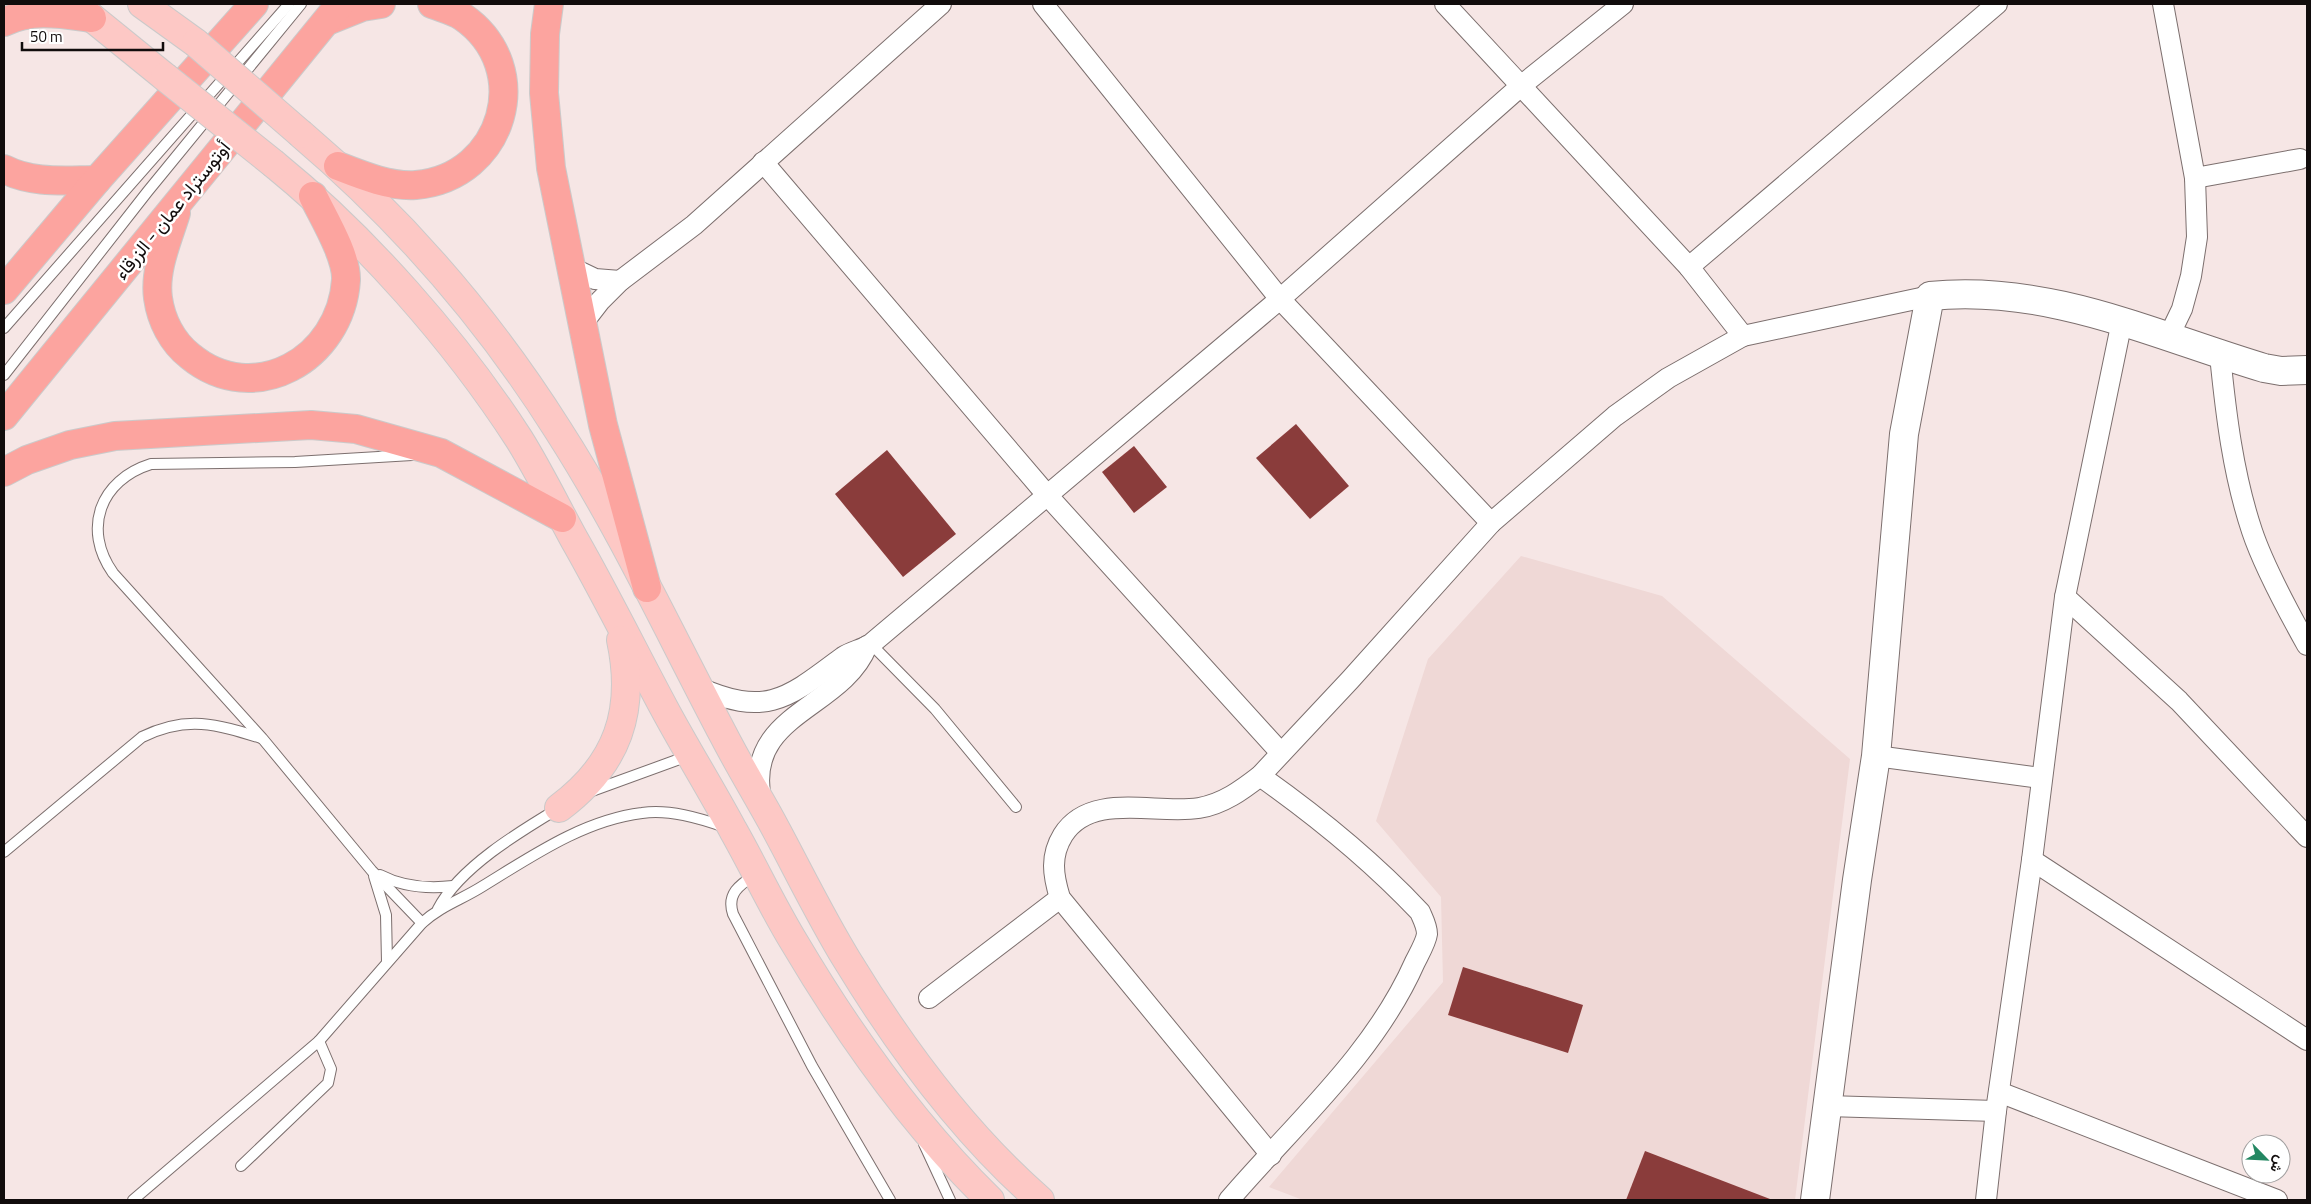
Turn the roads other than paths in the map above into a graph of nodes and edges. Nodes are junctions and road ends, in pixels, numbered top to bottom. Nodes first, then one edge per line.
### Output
1 (142, 4) edge
2 (254, 4) edge
3 (289, 4) edge
4 (301, 4) edge
5 (381, 4) edge
6 (432, 4) edge
7 (549, 4) edge
8 (941, 4) edge
9 (1043, 4) edge
10 (1445, 4) edge
11 (1623, 4) edge
12 (2163, 4) edge
13 (1987, 6) edge
14 (84, 11) edge
15 (333, 12) edge
16 (4, 22) edge
17 (1522, 85) junction
18 (2300, 159) dead end
19 (764, 162) junction
20 (338, 166) junction
21 (4, 170) edge
22 (2195, 178) junction
23 (97, 180) junction
24 (313, 196) junction
25 (181, 198) junction
26 (1689, 267) junction
27 (572, 268) junction
28 (620, 281) junction
29 (4, 290) edge
30 (1930, 296) junction
31 (1280, 299) junction
32 (2122, 322) junction
33 (583, 323) junction
34 (4, 328) edge
35 (1743, 336) junction
36 (2169, 336) junction
37 (2220, 355) junction
38 (2307, 370) edge
39 (4, 375) edge
40 (4, 416) edge
41 (441, 453) junction
42 (4, 472) edge
43 (1047, 495) junction
44 (562, 518) junction
45 (1491, 523) junction
46 (647, 588) junction
47 (2065, 597) junction
48 (614, 609) junction
49 (2304, 632) edge
50 (869, 645) junction
51 (698, 687) junction
52 (262, 738) junction
53 (725, 738) junction
54 (1281, 753) junction
55 (690, 755) junction
56 (1876, 756) junction
57 (1260, 776) junction
58 (2041, 778) junction
59 (762, 804) junction
60 (1016, 807) dead end
61 (560, 808) junction
62 (733, 830) junction
63 (2307, 837) edge
64 (4, 852) edge
65 (2032, 860) junction
66 (372, 871) junction
67 (756, 874) junction
68 (452, 886) junction
69 (1060, 898) junction
70 (438, 909) junction
71 (422, 923) junction
72 (387, 962) junction
73 (929, 998) dead end
74 (2307, 1040) edge
75 (319, 1041) junction
76 (1997, 1101) junction
77 (1827, 1106) junction
78 (912, 1116) junction
79 (1271, 1155) junction
80 (241, 1166) dead end
81 (2249, 1195) edge
82 (133, 1200) edge
83 (890, 1200) edge
84 (950, 1200) edge
85 (990, 1200) edge
86 (1040, 1200) edge
87 (1233, 1200) edge
88 (1815, 1200) edge
89 (1986, 1200) edge
90 (2277, 1200) edge

1 - 20 main road, bridge
2 - 23 highway
3 - 34 lane
4 - 39 lane
5 - 15 highway
6 - 20 highway
7 - 27 highway
8 - 19 street
9 - 31 street
10 - 17 street
11 - 17 street
12 - 22 street
13 - 26 street
14 - 16 highway
14 - 24 main road, bridge
15 - 25 highway, أوتوستراد عمان - الزرقاء
17 - 26 street
17 - 31 street
18 - 22 street
19 - 28 street
19 - 43 street
20 - 46 main road
21 - 23 highway
22 - 36 street
23 - 29 highway
24 - 25 highway
24 - 44 main road
25 - 40 highway, أوتوستراد عمان - الزرقاء
26 - 35 street
27 - 28 street
27 - 33 highway
28 - 33 street
30 - 32 street
30 - 35 street
30 - 56 street
31 - 43 street
31 - 45 street
32 - 36 street
32 - 47 street
33 - 46 highway
35 - 45 street
36 - 37 street
37 - 38 street
37 - 49 street
41 - 42 highway
41 - 44 highway
41 - 52 lane
43 - 50 street
43 - 54 street
44 - 48 main road
45 - 54 street
46 - 51 main road
47 - 58 street
47 - 63 street
48 - 55 main road
48 - 61 main road
50 - 51 street
50 - 59 street
50 - 60 lane
51 - 53 main road
52 - 64 lane
52 - 66 lane
53 - 55 main road
53 - 59 main road
54 - 57 street
55 - 61 lane
55 - 62 main road
56 - 58 street
56 - 77 street
57 - 69 street
57 - 79 street
58 - 65 street
59 - 86 main road
61 - 68 lane
62 - 67 main road
62 - 70 lane
65 - 74 street
65 - 76 street
66 - 68 lane
66 - 71 lane
66 - 72 lane
67 - 78 main road
67 - 83 lane
68 - 70 lane
69 - 73 street
69 - 79 street
70 - 71 lane
71 - 72 lane
72 - 75 lane
75 - 80 lane
75 - 82 lane
76 - 77 street
76 - 81 street
76 - 89 street
77 - 88 street
78 - 84 lane
78 - 85 main road
79 - 87 street
81 - 90 street

